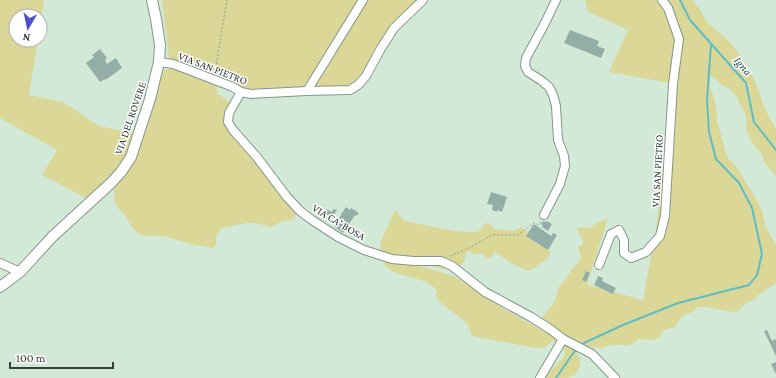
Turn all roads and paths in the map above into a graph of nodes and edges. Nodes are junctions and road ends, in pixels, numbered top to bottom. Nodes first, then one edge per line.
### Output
1 (152, 0) edge
2 (227, 0) edge
3 (363, 0) edge
4 (423, 0) edge
5 (556, 0) edge
6 (662, 0) edge
7 (159, 62) junction
8 (214, 80) junction
9 (307, 91) junction
10 (241, 92) junction
11 (544, 215) joint
12 (441, 261) junction
13 (0, 263) edge
14 (599, 265) dead end
15 (20, 272) junction
16 (0, 287) edge
17 (563, 339) junction
18 (540, 378) edge
19 (615, 378) edge

1 - 7 street, VIA DEL ROVERE
2 - 8 path
3 - 9 street
4 - 9 street, VIA SAN PIETRO
5 - 11 street
6 - 14 street, VIA SAN PIETRO
7 - 8 street, VIA SAN PIETRO
7 - 15 street, VIA DEL ROVERE
8 - 10 street, VIA SAN PIETRO
9 - 10 street, VIA SAN PIETRO
10 - 12 street, VIA CA' BOSA
11 - 12 path
12 - 17 street, VIA CA' BOSA
13 - 15 street
15 - 16 street, VIA DEL ROVERE
17 - 18 street
17 - 19 street, VIA CA' BOSA

